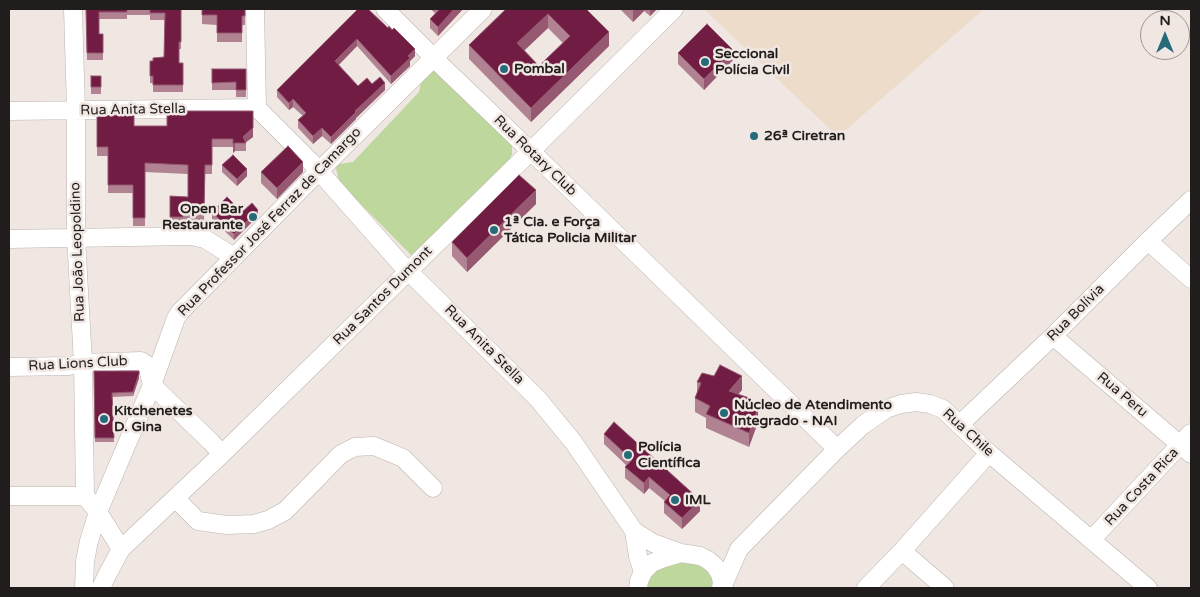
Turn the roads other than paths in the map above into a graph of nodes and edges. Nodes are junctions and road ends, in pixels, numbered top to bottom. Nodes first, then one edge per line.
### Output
1 (73, 9) edge
2 (255, 9) edge
3 (385, 9) edge
4 (483, 9) edge
5 (674, 9) edge
6 (434, 58) junction
7 (258, 108) junction
8 (76, 110) junction
9 (9, 112) edge
10 (531, 151) junction
11 (319, 171) junction
12 (1191, 200) edge
13 (76, 237) junction
14 (9, 238) edge
15 (1148, 241) junction
16 (234, 258) junction
17 (408, 271) junction
18 (1191, 279) edge
19 (1053, 336) junction
20 (83, 364) junction
21 (9, 367) edge
22 (152, 385) junction
23 (960, 425) junction
24 (1188, 444) edge
25 (837, 449) junction
26 (989, 453) junction
27 (222, 454) junction
28 (433, 488) dead end
29 (9, 496) edge
30 (84, 496) junction
31 (175, 498) junction
32 (98, 512) junction
33 (634, 531) junction
34 (1092, 540) junction
35 (121, 549) junction
36 (739, 549) junction
37 (902, 550) junction
38 (681, 553) junction
39 (700, 556) junction
40 (637, 582) edge
41 (84, 588) edge
42 (101, 588) edge
43 (722, 588) edge
44 (866, 588) edge
45 (945, 588) edge
46 (1148, 588) edge

1 - 8 street, Rua João Leopoldino
2 - 7 street
3 - 6 street, Rua Rotary Club
4 - 6 street, Rua Professor José Ferraz de Camargo
5 - 10 street, Rua Santos Dumont
6 - 10 street, Rua Rotary Club
6 - 11 street, Rua Professor José Ferraz de Camargo
7 - 8 street, Rua Anita Stella
7 - 11 street, Rua Anita Stella
8 - 9 street, Rua Anita Stella
8 - 13 street, Rua João Leopoldino
10 - 17 street, Rua Santos Dumont
10 - 25 street, Rua Rotary Club
11 - 16 street, Rua Professor José Ferraz de Camargo
11 - 17 street, Rua Anita Stella
12 - 15 street, Rua Bolívia
13 - 14 street
13 - 16 street
13 - 20 street, Rua João Leopoldino
15 - 18 street
15 - 19 street, Rua Bolívia
16 - 22 street, Rua Professor José Ferraz de Camargo
17 - 27 street, Rua Santos Dumont
17 - 33 street, Rua Anita Stella
19 - 23 street, Rua Bolívia
19 - 24 street, Rua Peru
20 - 21 street, Rua Lions Club
20 - 22 street, Rua Lions Club
20 - 30 street, Rua João Leopoldino
22 - 27 street, Rua Lions Club
22 - 32 street, Rua Professor José Ferraz de Camargo
23 - 25 street, Rua Chile
23 - 26 street, Rua Chile
24 - 34 street, Rua Costa Rica
25 - 36 street, Rua Chile
26 - 34 street, Rua Chile
26 - 37 street
27 - 31 street, Rua Santos Dumont
28 - 31 street
29 - 30 street
30 - 32 street
31 - 35 street, Rua Santos Dumont
32 - 35 street
32 - 41 street, Rua Professor José Ferraz de Camargo
33 - 38 street
33 - 40 street
34 - 46 street, Rua Chile
35 - 42 street, Rua Santos Dumont
36 - 39 street
36 - 43 street
37 - 44 street
37 - 45 street
38 - 39 street
38 - 40 street
39 - 43 street

